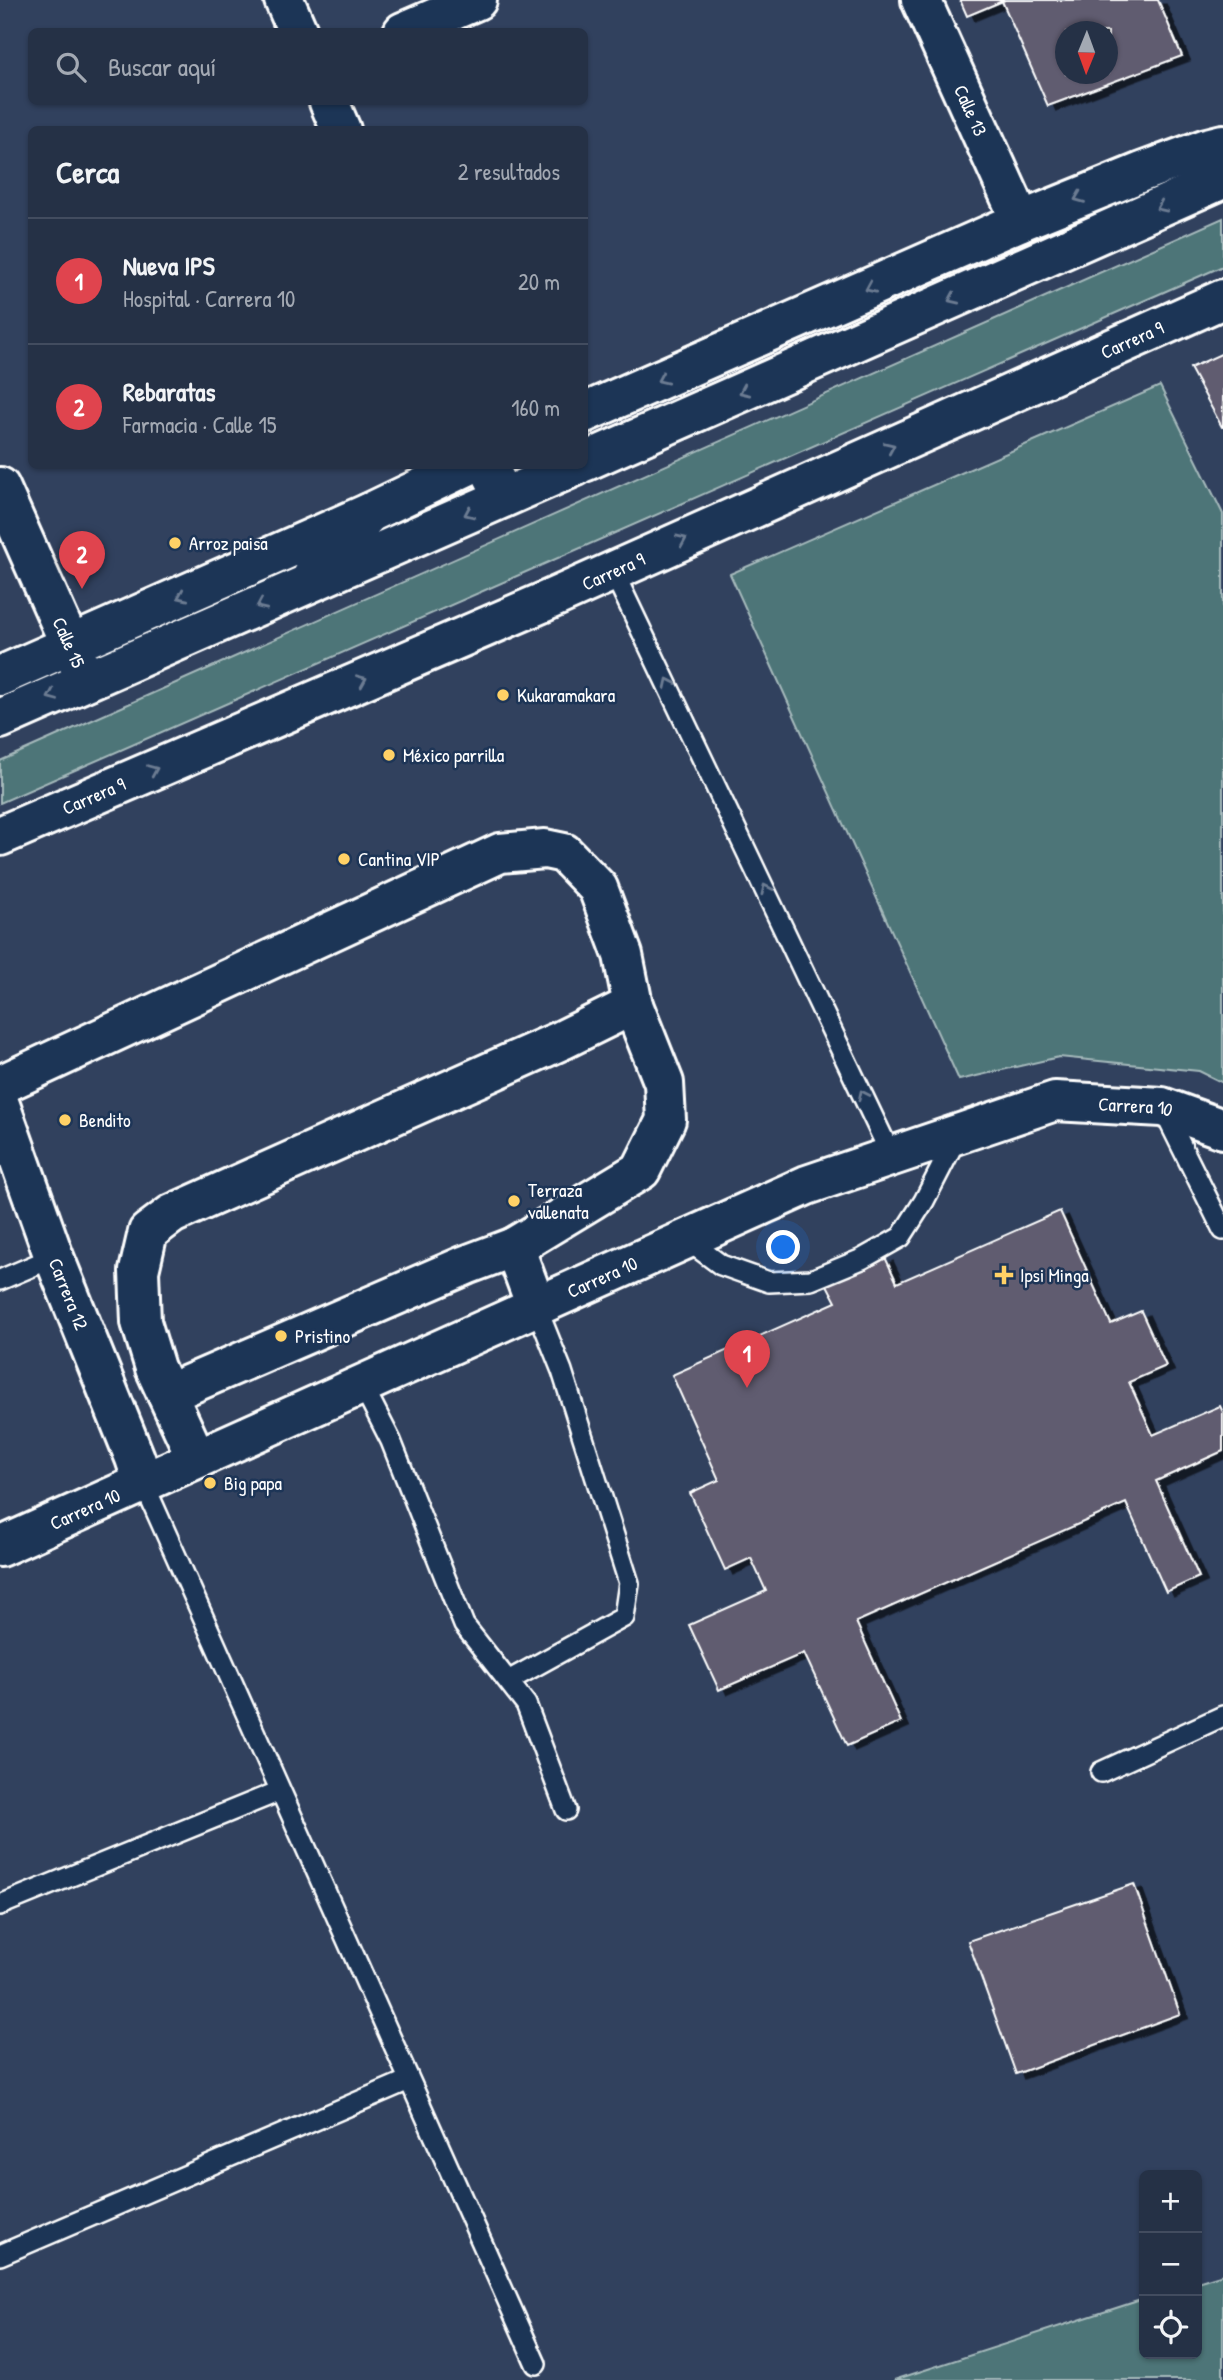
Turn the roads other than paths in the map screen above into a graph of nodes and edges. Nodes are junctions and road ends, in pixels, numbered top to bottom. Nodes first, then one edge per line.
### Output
1 (284, 0) edge
2 (477, 0) edge
3 (921, 0) edge
4 (296, 28) edge
5 (412, 28) edge
6 (330, 105) edge
7 (339, 126) edge
8 (1223, 134) edge
9 (1223, 144) edge
10 (1142, 172) junction
11 (1223, 179) edge
12 (1021, 221) junction
13 (1223, 299) edge
14 (588, 411) edge
15 (588, 460) edge
16 (461, 469) edge
17 (560, 469) edge
18 (496, 481) edge
19 (0, 487) edge
20 (369, 513) junction
21 (614, 571) junction
22 (304, 586) junction
23 (70, 645) junction
24 (0, 676) edge
25 (86, 681) junction
26 (0, 719) edge
27 (0, 836) edge
28 (632, 1005) junction
29 (0, 1084) edge
30 (0, 1105) edge
31 (1162, 1107) junction
32 (1223, 1129) edge
33 (959, 1134) junction
34 (892, 1157) junction
35 (1223, 1230) edge
36 (685, 1240) junction
37 (514, 1247) junction
38 (54, 1258) junction
39 (0, 1280) edge
40 (536, 1306) junction
41 (362, 1384) junction
42 (167, 1394) junction
43 (196, 1457) junction
44 (143, 1482) junction
45 (0, 1547) edge
46 (508, 1681) junction
47 (1223, 1716) edge
48 (1101, 1772) dead end
49 (280, 1791) junction
50 (566, 1810) dead end
51 (0, 1905) edge
52 (409, 2080) junction
53 (0, 2255) edge
54 (536, 2364) dead end

1 - 4 street
2 - 5 street
3 - 12 street, Calle 13
6 - 7 street
8 - 10 street
9 - 10 street
10 -> 12 street
11 -> 15 street
12 -> 14 street
21 -> 13 street, Carrera 9
16 - 20 street
17 - 18 street
18 -> 22 street
19 - 23 street, Calle 15
20 - 22 street
20 -> 23 street
27 -> 21 street, Carrera 9
34 -> 21 lane
22 -> 25 street
23 - 24 street
23 - 25 street, Calle 15
25 -> 26 street
28 - 29 street
28 - 37 street
28 - 42 street
30 - 38 street, Carrera 12
31 - 32 street, Carrera 10
31 - 33 street, Carrera 10
31 - 35 lane
33 - 34 street, Carrera 10
33 - 36 lane
34 - 36 street, Carrera 10
36 - 40 street, Carrera 10
37 - 40 street
37 - 42 street
38 - 39 lane
38 - 44 street, Carrera 12
40 - 41 street, Carrera 10
40 - 46 lane
41 - 43 street, Carrera 10
41 - 46 lane
42 - 43 street
43 - 44 street, Carrera 10
44 - 45 street, Carrera 10
44 - 49 lane
46 - 50 lane
47 - 48 lane
49 - 51 lane
49 - 52 lane
52 - 53 lane
52 - 54 lane

